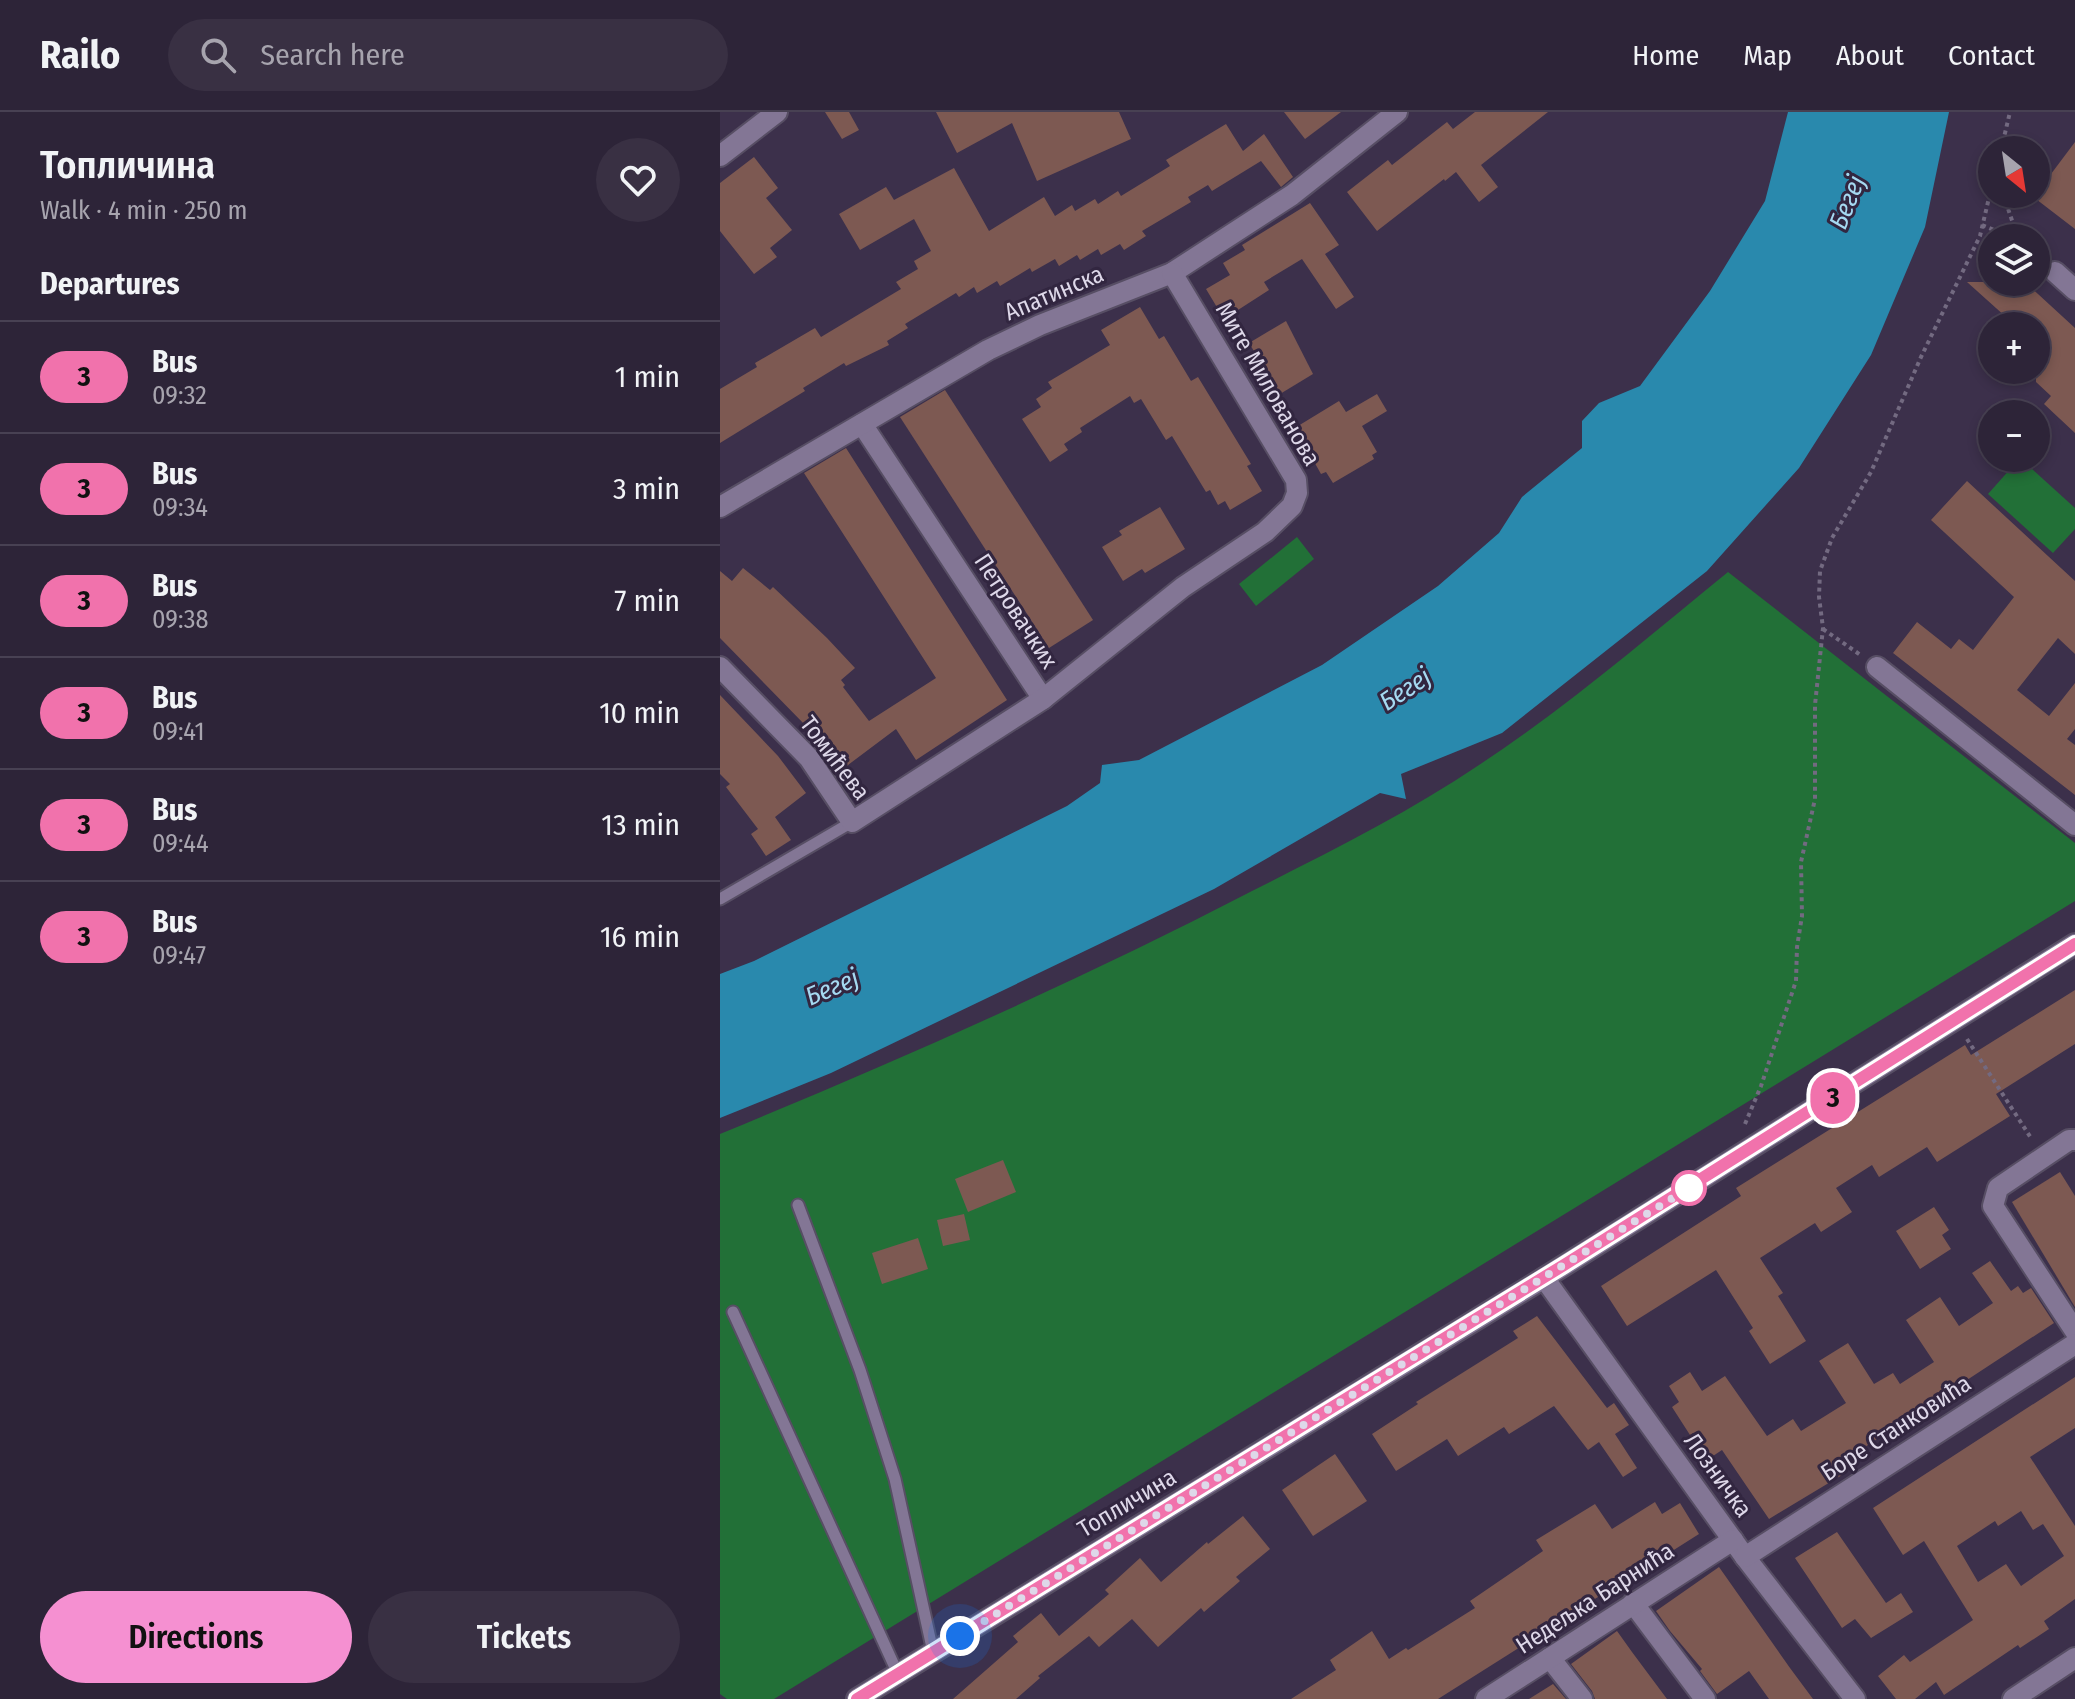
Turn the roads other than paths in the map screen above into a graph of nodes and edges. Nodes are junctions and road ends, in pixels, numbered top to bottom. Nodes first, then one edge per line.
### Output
1 (777, 112) edge
2 (1397, 112) edge
3 (720, 156) edge
4 (2055, 272) dead end
5 (1172, 273) junction
6 (2075, 290) edge
7 (862, 424) junction
8 (720, 507) edge
9 (1277, 521) joint
10 (720, 667) edge
11 (1877, 667) road end
12 (1043, 699) junction
13 (852, 822) junction
14 (2075, 825) edge
15 (720, 899) edge
16 (2075, 944) edge
17 (2075, 1140) edge
18 (798, 1205) dead end
19 (1544, 1278) junction
20 (733, 1312) dead end
21 (2075, 1331) edge
22 (2075, 1344) edge
23 (1733, 1540) junction
24 (1745, 1557) junction
25 (1633, 1603) junction
26 (933, 1652) junction
27 (1550, 1658) junction
28 (2075, 1658) edge
29 (898, 1674) junction
30 (857, 1699) edge
31 (1486, 1699) edge
32 (1582, 1699) edge
33 (1705, 1699) edge
34 (1855, 1699) edge
35 (2013, 1699) edge

1 - 3 street
2 - 5 street, Апатинска
4 - 6 street
5 - 7 street, Апатинска
5 - 9 street, Мите Милованова
7 - 8 street, Апатинска
7 - 12 street, Петровачких
9 - 12 street, Петровачких
10 - 13 street, Томићева
11 - 14 street
12 - 13 street, Томићева
13 - 15 lane
16 - 19 street, Топличина
17 - 21 street
18 - 26 lane
19 - 23 street, Лозничка
19 - 26 street, Топличина
20 - 29 lane
22 - 24 street, Боре Станковића
23 - 24 street, Лозничка
23 - 25 street, Недељка Барнића
24 - 34 street, Лозничка
25 - 27 street, Недељка Барнића
25 - 33 street
26 - 29 street, Топличина
27 - 31 street, Недељка Барнића
27 - 32 street
28 - 35 street
29 - 30 street, Топличина

